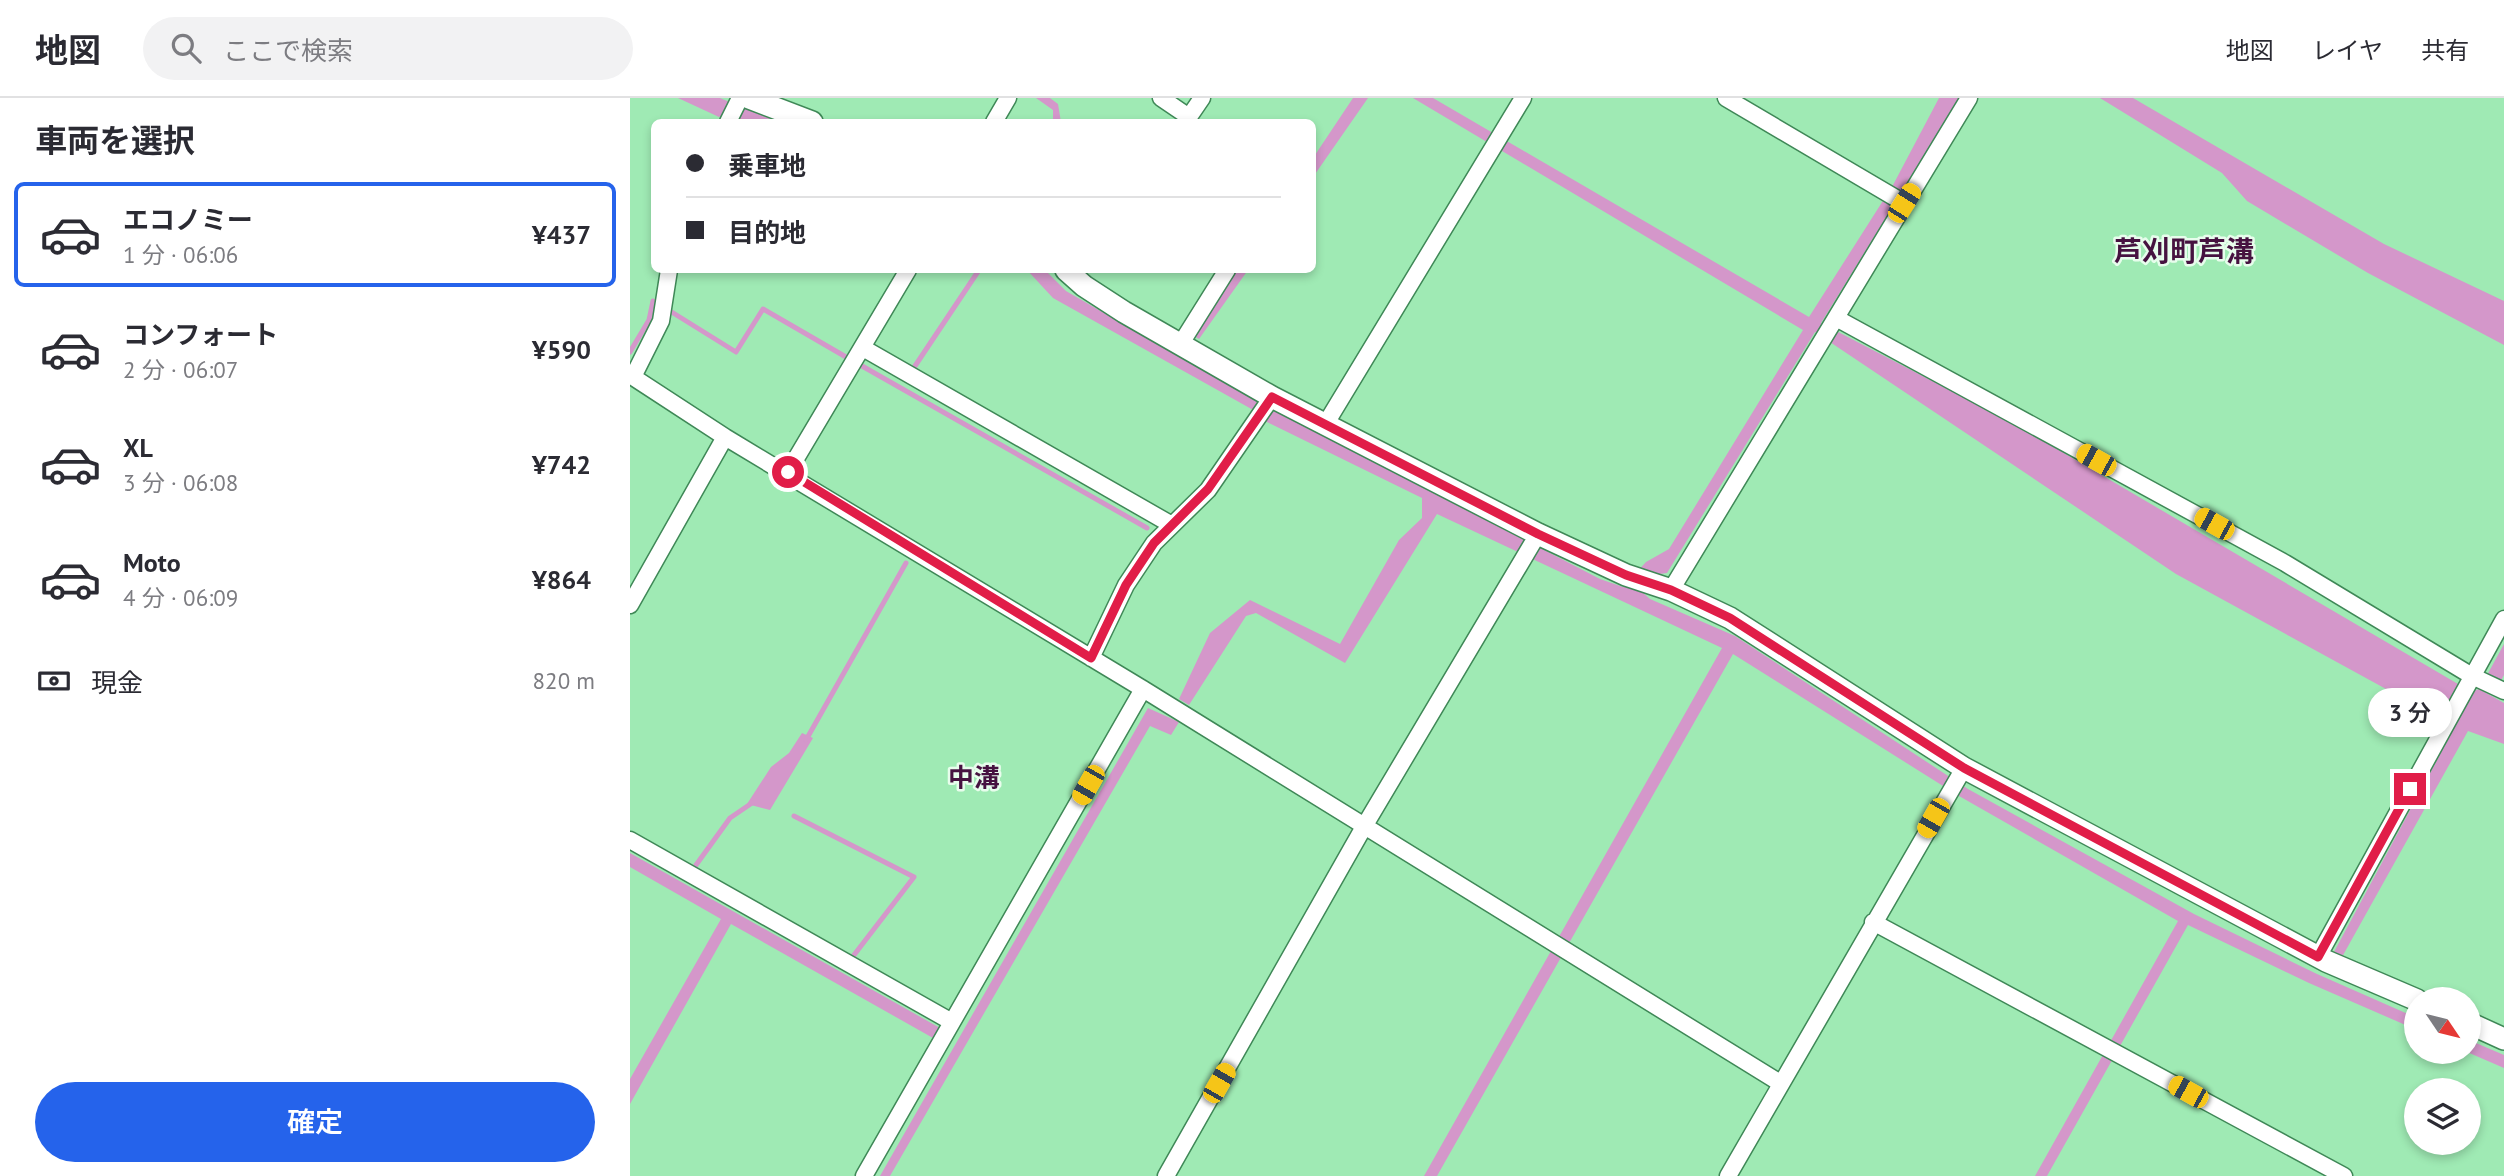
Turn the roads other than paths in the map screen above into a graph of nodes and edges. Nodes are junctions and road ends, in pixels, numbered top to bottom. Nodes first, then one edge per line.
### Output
1 (740, 98) edge
2 (749, 98) edge
3 (1008, 98) edge
4 (1161, 98) edge
5 (1202, 98) edge
6 (1523, 98) edge
7 (1726, 98) edge
8 (1969, 98) edge
9 (781, 104) edge
10 (730, 119) edge
11 (807, 119) edge
12 (996, 119) edge
13 (1188, 119) edge
14 (1190, 119) edge
15 (1904, 203) junction
16 (669, 273) edge
17 (906, 273) edge
18 (1069, 273) edge
19 (1225, 273) edge
20 (1830, 328) junction
21 (1180, 345) junction
22 (863, 348) junction
23 (1272, 397) junction
24 (1325, 425) junction
25 (725, 437) junction
26 (788, 472) junction
27 (1172, 525) junction
28 (1538, 534) junction
29 (1661, 587) junction
30 (630, 605) edge
31 (2504, 619) edge
32 (1091, 658) junction
33 (2469, 682) junction
34 (1143, 690) junction
35 (2504, 691) edge
36 (1964, 768) junction
37 (1364, 825) junction
38 (630, 840) edge
39 (1873, 922) junction
40 (2318, 957) junction
41 (2404, 994) edge
42 (952, 1022) junction
43 (2482, 1029) edge
44 (2504, 1039) edge
45 (1780, 1083) junction
46 (864, 1176) edge
47 (1166, 1176) edge
48 (1728, 1176) edge
49 (2344, 1176) edge

1 - 10 street
2 - 9 street
3 - 12 street
4 - 13 street
5 - 14 street
6 - 24 street
7 - 15 street
8 - 15 street
9 - 11 street
15 - 20 street
16 - 25 street
17 - 22 street
18 - 21 street
19 - 21 street
20 - 29 street
20 - 33 street
21 - 23 street
22 - 26 street
22 - 27 street
23 - 24 street
23 - 27 street
24 - 28 street
25 - 26 street
25 - 30 street
26 - 32 street
27 - 32 street
28 - 29 street
28 - 37 street
29 - 36 street
31 - 33 street
32 - 34 street
33 - 35 street
33 - 40 street
34 - 37 street
34 - 42 street
36 - 39 street
36 - 40 street
37 - 45 street
37 - 47 street
38 - 42 street
39 - 45 street
39 - 49 street
40 - 41 street
42 - 46 street
43 - 44 street
45 - 48 street

